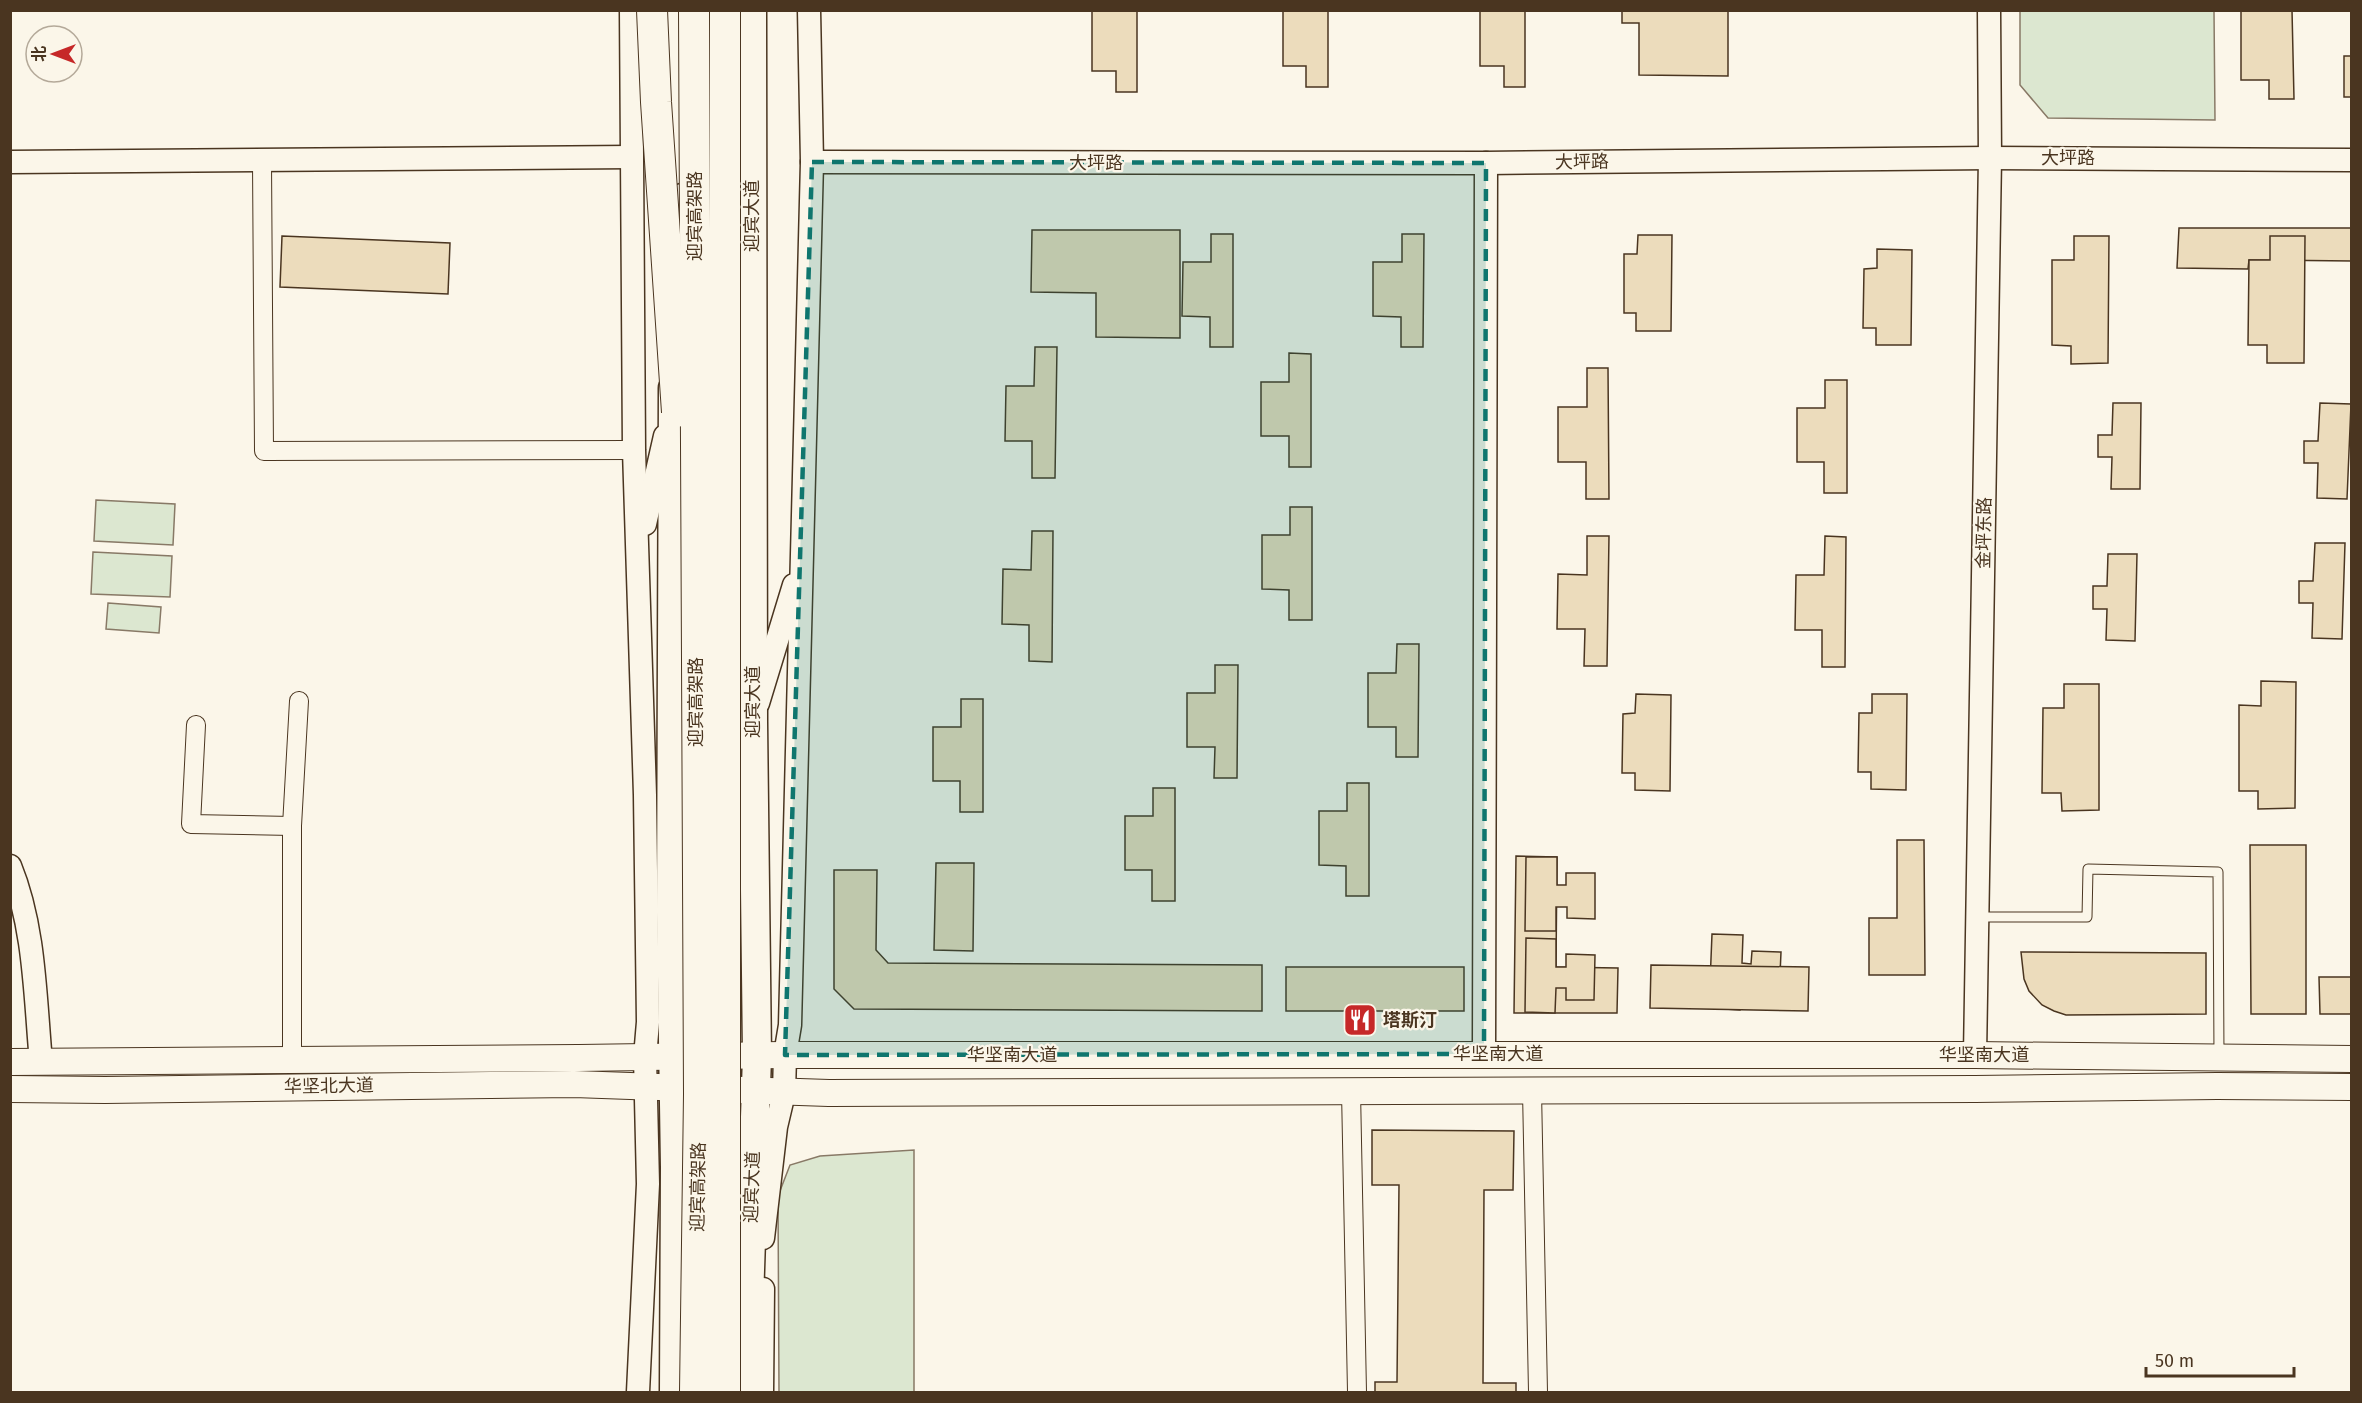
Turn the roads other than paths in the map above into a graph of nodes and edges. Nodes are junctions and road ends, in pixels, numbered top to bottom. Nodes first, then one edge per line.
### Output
1 (631, 10) edge
2 (652, 10) edge
3 (673, 10) edge
4 (694, 10) edge
5 (725, 10) edge
6 (752, 10) edge
7 (1989, 10) edge
8 (808, 11) edge
9 (632, 157) junction
10 (1989, 158) junction
11 (2352, 160) edge
12 (10, 162) edge
13 (262, 162) junction
14 (812, 162) junction
15 (1486, 163) junction
16 (673, 399) junction
17 (634, 450) junction
18 (639, 554) junction
19 (802, 556) junction
20 (696, 700) junction
21 (299, 701) dead end
22 (753, 722) junction
23 (196, 725) dead end
24 (292, 826) junction
25 (10, 866) edge
26 (1977, 917) junction
27 (1484, 1054) junction
28 (785, 1055) junction
29 (1975, 1055) junction
30 (757, 1056) junction
31 (2219, 1056) junction
32 (659, 1057) junction
33 (292, 1059) junction
34 (2352, 1059) edge
35 (10, 1062) edge
36 (41, 1062) junction
37 (2352, 1087) edge
38 (660, 1088) junction
39 (10, 1089) edge
40 (756, 1091) junction
41 (1351, 1091) junction
42 (1532, 1091) junction
43 (784, 1093) junction
44 (638, 1392) edge
45 (674, 1392) edge
46 (695, 1392) edge
47 (725, 1392) edge
48 (746, 1392) edge
49 (762, 1392) edge
50 (1357, 1392) edge
51 (1538, 1392) edge

1 - 9 street
2 - 20 highway, bridge
3 - 16 main road
4 - 20 highway, 迎宾高架路, bridge
5 - 47 highway, 迎宾高架路, bridge
6 - 22 main road, 迎宾大道
7 - 10 street, 金坪东路
8 - 14 street
9 - 13 street
9 - 17 street
10 - 11 street, 大坪路
10 - 15 street, 大坪路
10 - 26 street, 金坪东路
12 - 13 street
13 - 17 street
14 - 15 street, 大坪路
14 - 19 street
15 - 27 street
16 - 18 street
16 - 32 main road
17 - 18 street
18 - 32 street
19 - 22 street
19 - 28 street
20 - 46 highway, 迎宾高架路, bridge
21 - 24 street
22 - 30 main road, 迎宾大道
23 - 24 street
24 - 33 street
25 - 36 street
26 - 29 street, 金坪东路
26 - 31 lane
27 - 28 main road, 华坚南大道
27 - 29 main road, 华坚南大道
28 - 30 main road, 华坚南大道
28 - 43 street
29 - 31 main road, 华坚南大道
30 - 32 main road, 华坚南大道
30 - 40 main road, 迎宾大道
31 - 34 main road, 华坚南大道
32 - 33 main road, 华坚北大道
32 - 38 main road
33 - 36 main road, 华坚北大道
35 - 36 main road, 华坚北大道
37 - 42 main road, 华坚南大道
38 - 39 main road, 华坚北大道
38 - 40 main road, 华坚南大道
38 - 44 street
38 - 45 main road
40 - 43 main road, 华坚南大道
40 - 48 main road, 迎宾大道
41 - 42 main road, 华坚南大道
41 - 43 main road, 华坚南大道
41 - 50 street
42 - 51 street
43 - 49 street

